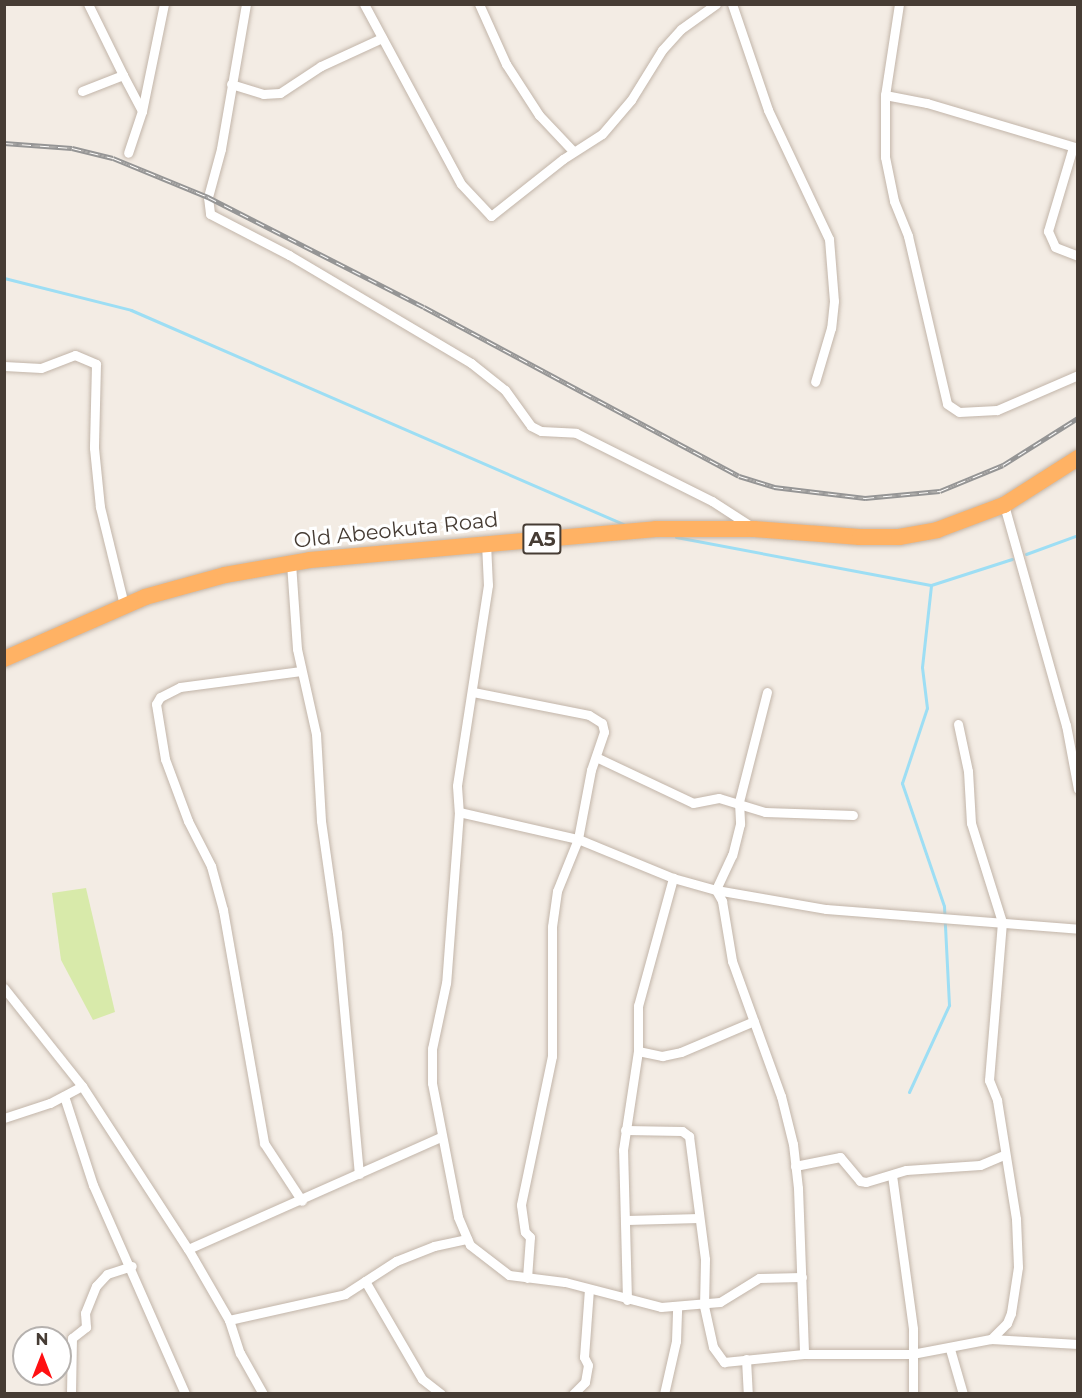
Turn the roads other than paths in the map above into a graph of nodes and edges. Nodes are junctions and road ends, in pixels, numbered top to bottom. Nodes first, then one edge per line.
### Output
1 (88, 4) edge
2 (164, 4) edge
3 (246, 4) edge
4 (364, 4) edge
5 (479, 4) edge
6 (716, 4) edge
7 (732, 4) edge
8 (899, 4) edge
9 (382, 38) junction
10 (123, 75) junction
11 (231, 84) junction
12 (82, 91) dead end
13 (885, 95) junction
14 (141, 111) junction
15 (1075, 148) edge
16 (573, 152) junction
17 (128, 153) dead end
18 (1077, 256) edge
19 (4, 366) edge
20 (1077, 375) edge
21 (815, 382) dead end
22 (1077, 458) edge
23 (1004, 505) junction
24 (754, 529) junction
25 (486, 543) junction
26 (291, 563) junction
27 (124, 605) junction
28 (4, 659) edge
29 (302, 671) junction
30 (473, 692) junction
31 (767, 692) dead end
32 (958, 724) dead end
33 (1077, 724) edge
34 (1066, 725) junction
35 (598, 758) junction
36 (1077, 789) edge
37 (739, 802) junction
38 (459, 812) junction
39 (853, 814) dead end
40 (578, 839) junction
41 (673, 878) junction
42 (716, 890) junction
43 (1002, 922) junction
44 (1077, 929) edge
45 (4, 988) edge
46 (754, 1021) junction
47 (638, 1051) junction
48 (82, 1086) junction
49 (64, 1096) junction
50 (4, 1118) edge
51 (625, 1130) junction
52 (441, 1137) junction
53 (1004, 1155) junction
54 (795, 1166) junction
55 (359, 1174) junction
56 (892, 1175) junction
57 (302, 1201) junction
58 (699, 1218) junction
59 (627, 1220) junction
60 (467, 1239) junction
61 (188, 1249) junction
62 (132, 1266) junction
63 (802, 1277) junction
64 (527, 1278) junction
65 (365, 1281) junction
66 (589, 1289) junction
67 (627, 1300) junction
68 (704, 1306) junction
69 (677, 1308) junction
70 (228, 1320) junction
71 (990, 1339) junction
72 (1077, 1344) edge
73 (950, 1349) junction
74 (804, 1354) junction
75 (912, 1354) junction
76 (746, 1359) junction
77 (71, 1394) edge
78 (185, 1394) edge
79 (263, 1394) edge
80 (441, 1394) edge
81 (573, 1394) edge
82 (664, 1394) edge
83 (748, 1394) edge
84 (913, 1394) edge
85 (963, 1394) edge

1 - 10 street
2 - 14 street
3 - 11 street
4 - 9 street
5 - 16 street
6 - 16 street
7 - 21 street
8 - 13 street
9 - 11 street
9 - 16 street
10 - 12 street
10 - 14 street
11 - 24 street
13 - 15 street
13 - 20 street
14 - 17 street
15 - 18 street
19 - 27 street
22 - 23 highway, Old Abeokuta Road / A5
23 - 24 highway, Old Abeokuta Road / A5
23 - 34 street
24 - 25 highway, Old Abeokuta Road / A5
25 - 26 highway, Old Abeokuta Road / A5
25 - 30 street
26 - 27 highway, Old Abeokuta Road / A5
26 - 29 street
27 - 28 highway, Old Abeokuta Road / A5
29 - 55 street
29 - 57 street
30 - 35 street
30 - 38 street
31 - 37 street
32 - 43 street
33 - 34 street
34 - 36 street
35 - 37 street
35 - 40 street
37 - 39 street
37 - 42 street
38 - 40 street
38 - 52 street
40 - 41 street
40 - 64 street
41 - 42 street
41 - 47 street
42 - 43 street
42 - 46 street
43 - 44 street
43 - 53 street
45 - 48 street
46 - 47 street
46 - 54 street
47 - 51 street
48 - 49 street
48 - 61 street
49 - 50 street
49 - 62 street
51 - 58 street
51 - 59 street
52 - 55 street
52 - 60 street
53 - 56 street
53 - 71 street
54 - 56 street
54 - 63 street
55 - 57 street
56 - 75 street
57 - 61 street
58 - 59 street
58 - 68 street
59 - 67 street
60 - 64 street
60 - 65 street
61 - 70 street
62 - 77 street
62 - 78 street
63 - 68 street
63 - 74 street
64 - 66 street
65 - 70 street
65 - 80 street
66 - 67 street
66 - 81 street
67 - 69 street
68 - 69 street
68 - 76 street
69 - 82 street
70 - 79 street
71 - 72 street
71 - 73 street
73 - 75 street
73 - 85 street
74 - 75 street
74 - 76 street
75 - 84 street
76 - 83 street

